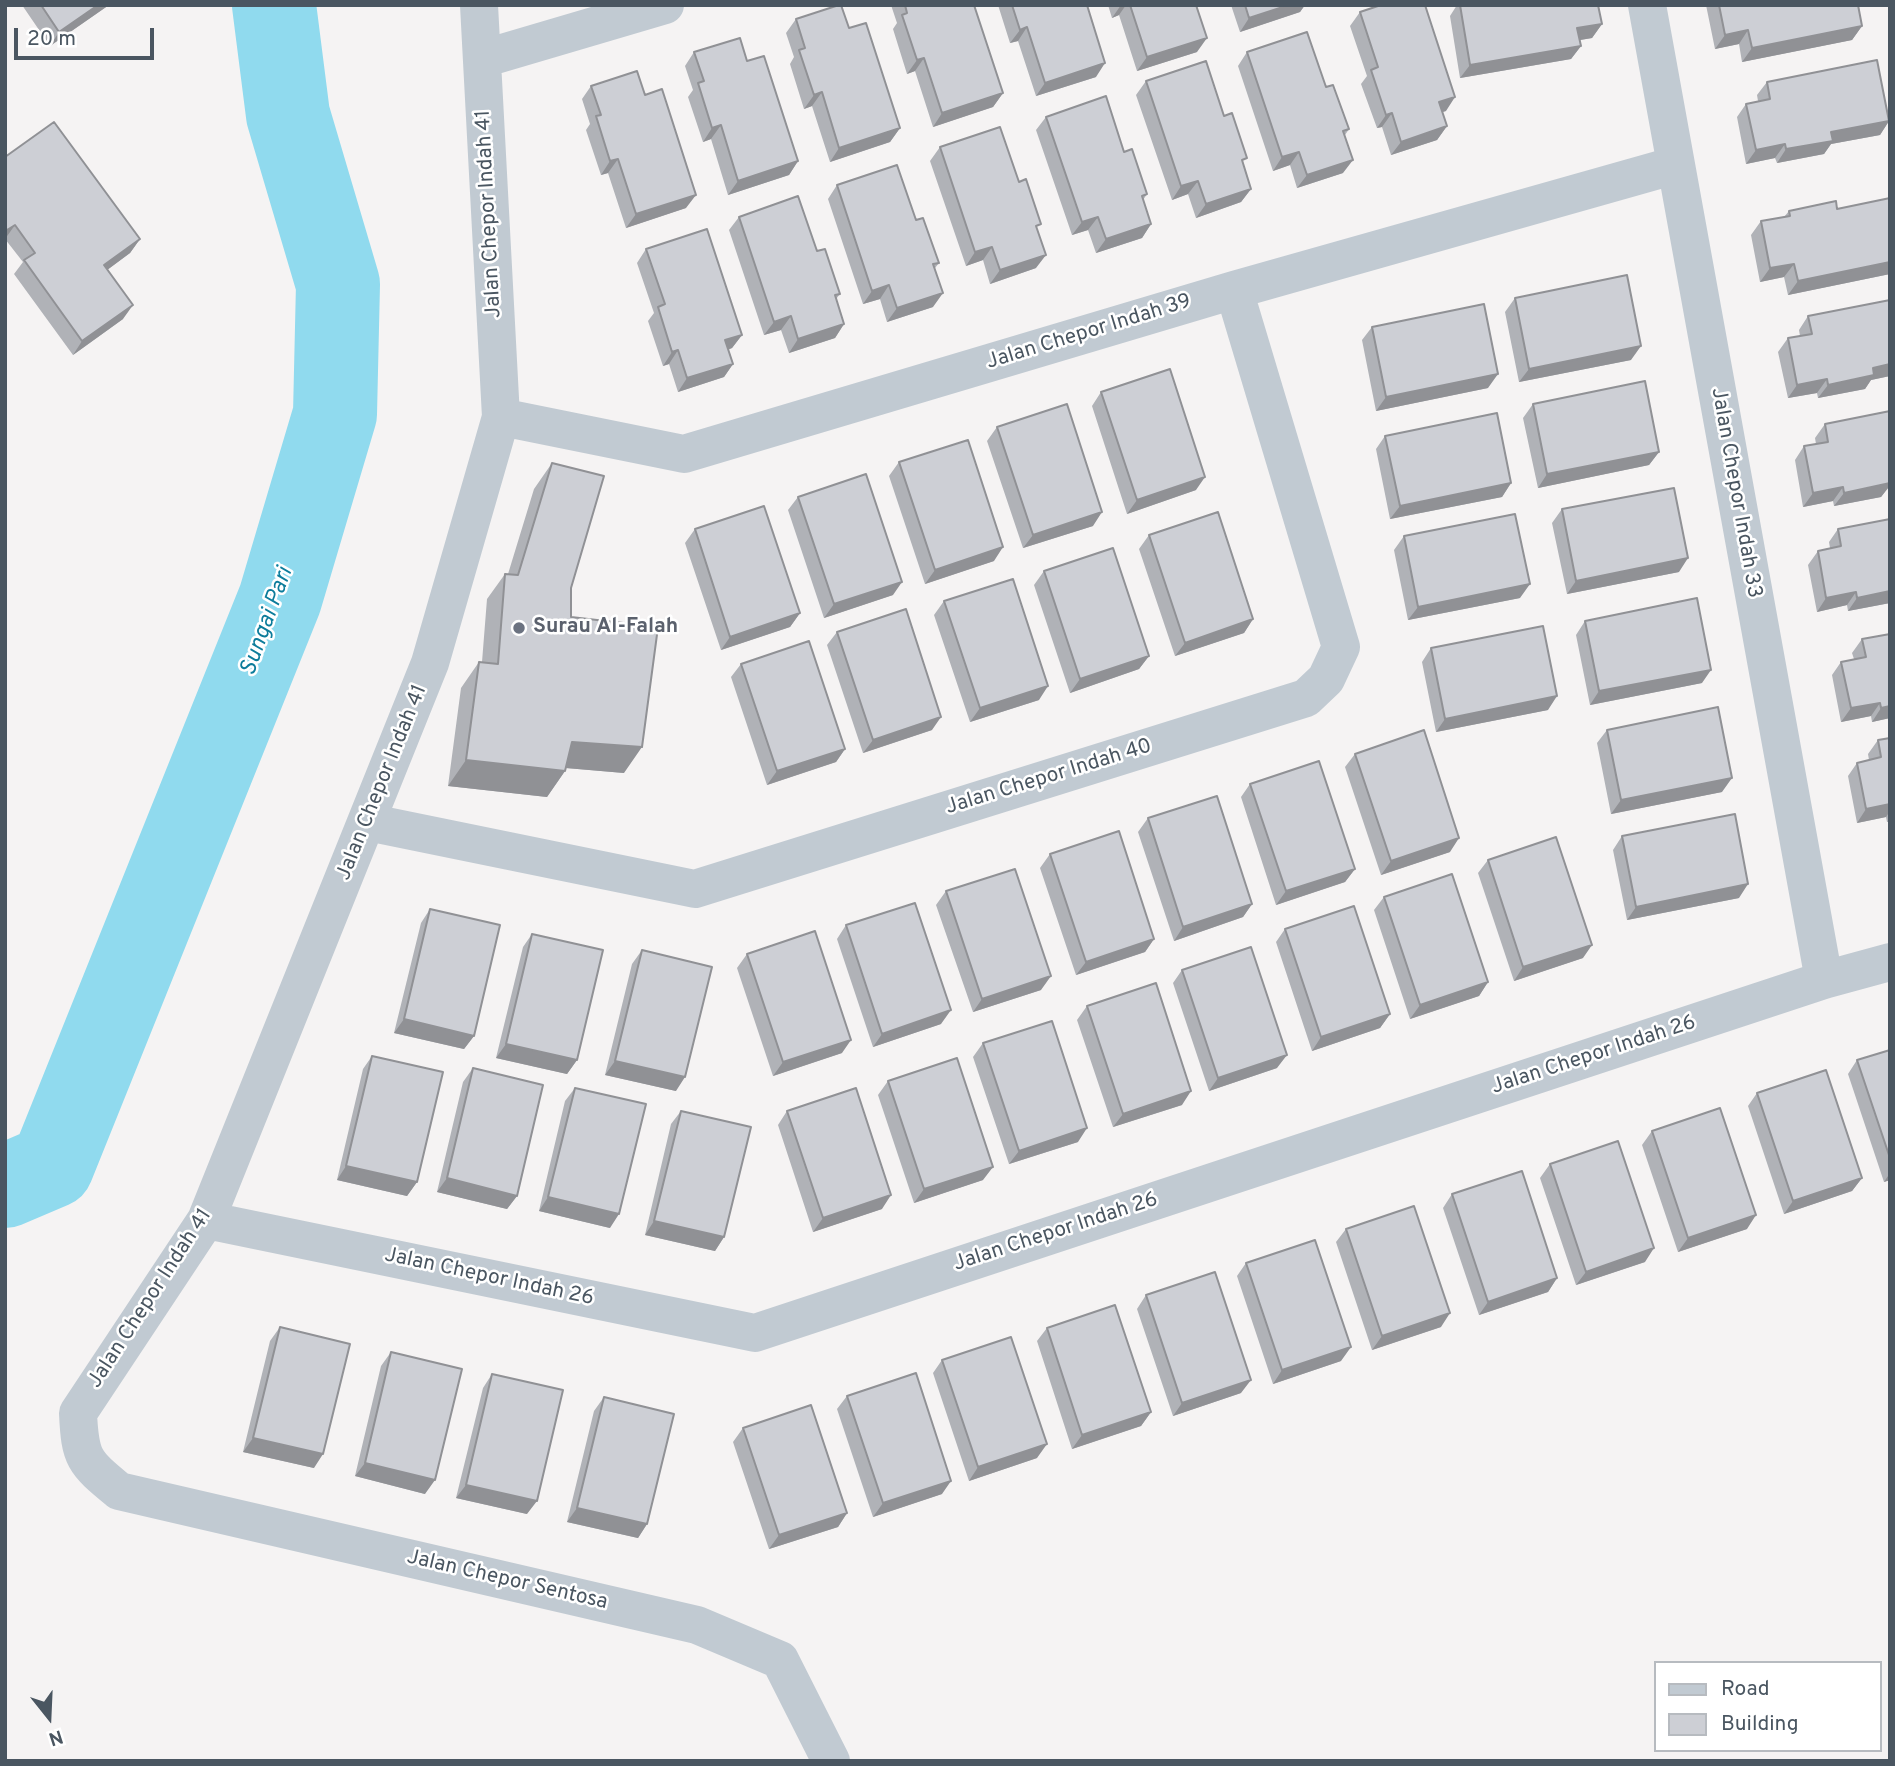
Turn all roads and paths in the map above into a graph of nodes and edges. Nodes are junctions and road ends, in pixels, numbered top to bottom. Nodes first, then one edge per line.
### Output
1 (479, 5) edge
2 (665, 5) edge
3 (1647, 5) edge
4 (482, 59) junction
5 (1676, 165) junction
6 (1234, 290) junction
7 (501, 417) junction
8 (367, 822) junction
9 (1890, 962) edge
10 (1824, 980) junction
11 (206, 1220) junction
12 (119, 1491) joint
13 (831, 1761) edge

1 - 4 street, Jalan Chepor Indah 41
2 - 4 street
3 - 5 street, Jalan Chepor Indah 33
4 - 7 street, Jalan Chepor Indah 41
5 - 6 street, Jalan Chepor Indah 39
5 - 10 street, Jalan Chepor Indah 33
6 - 7 street, Jalan Chepor Indah 39
6 - 8 street, Jalan Chepor Indah 40
7 - 8 street, Jalan Chepor Indah 41
8 - 11 street, Jalan Chepor Indah 41
9 - 10 street, Jalan Chepor Indah 26
10 - 11 street, Jalan Chepor Indah 26
11 - 12 street, Jalan Chepor Indah 41
12 - 13 street, Jalan Chepor Sentosa

